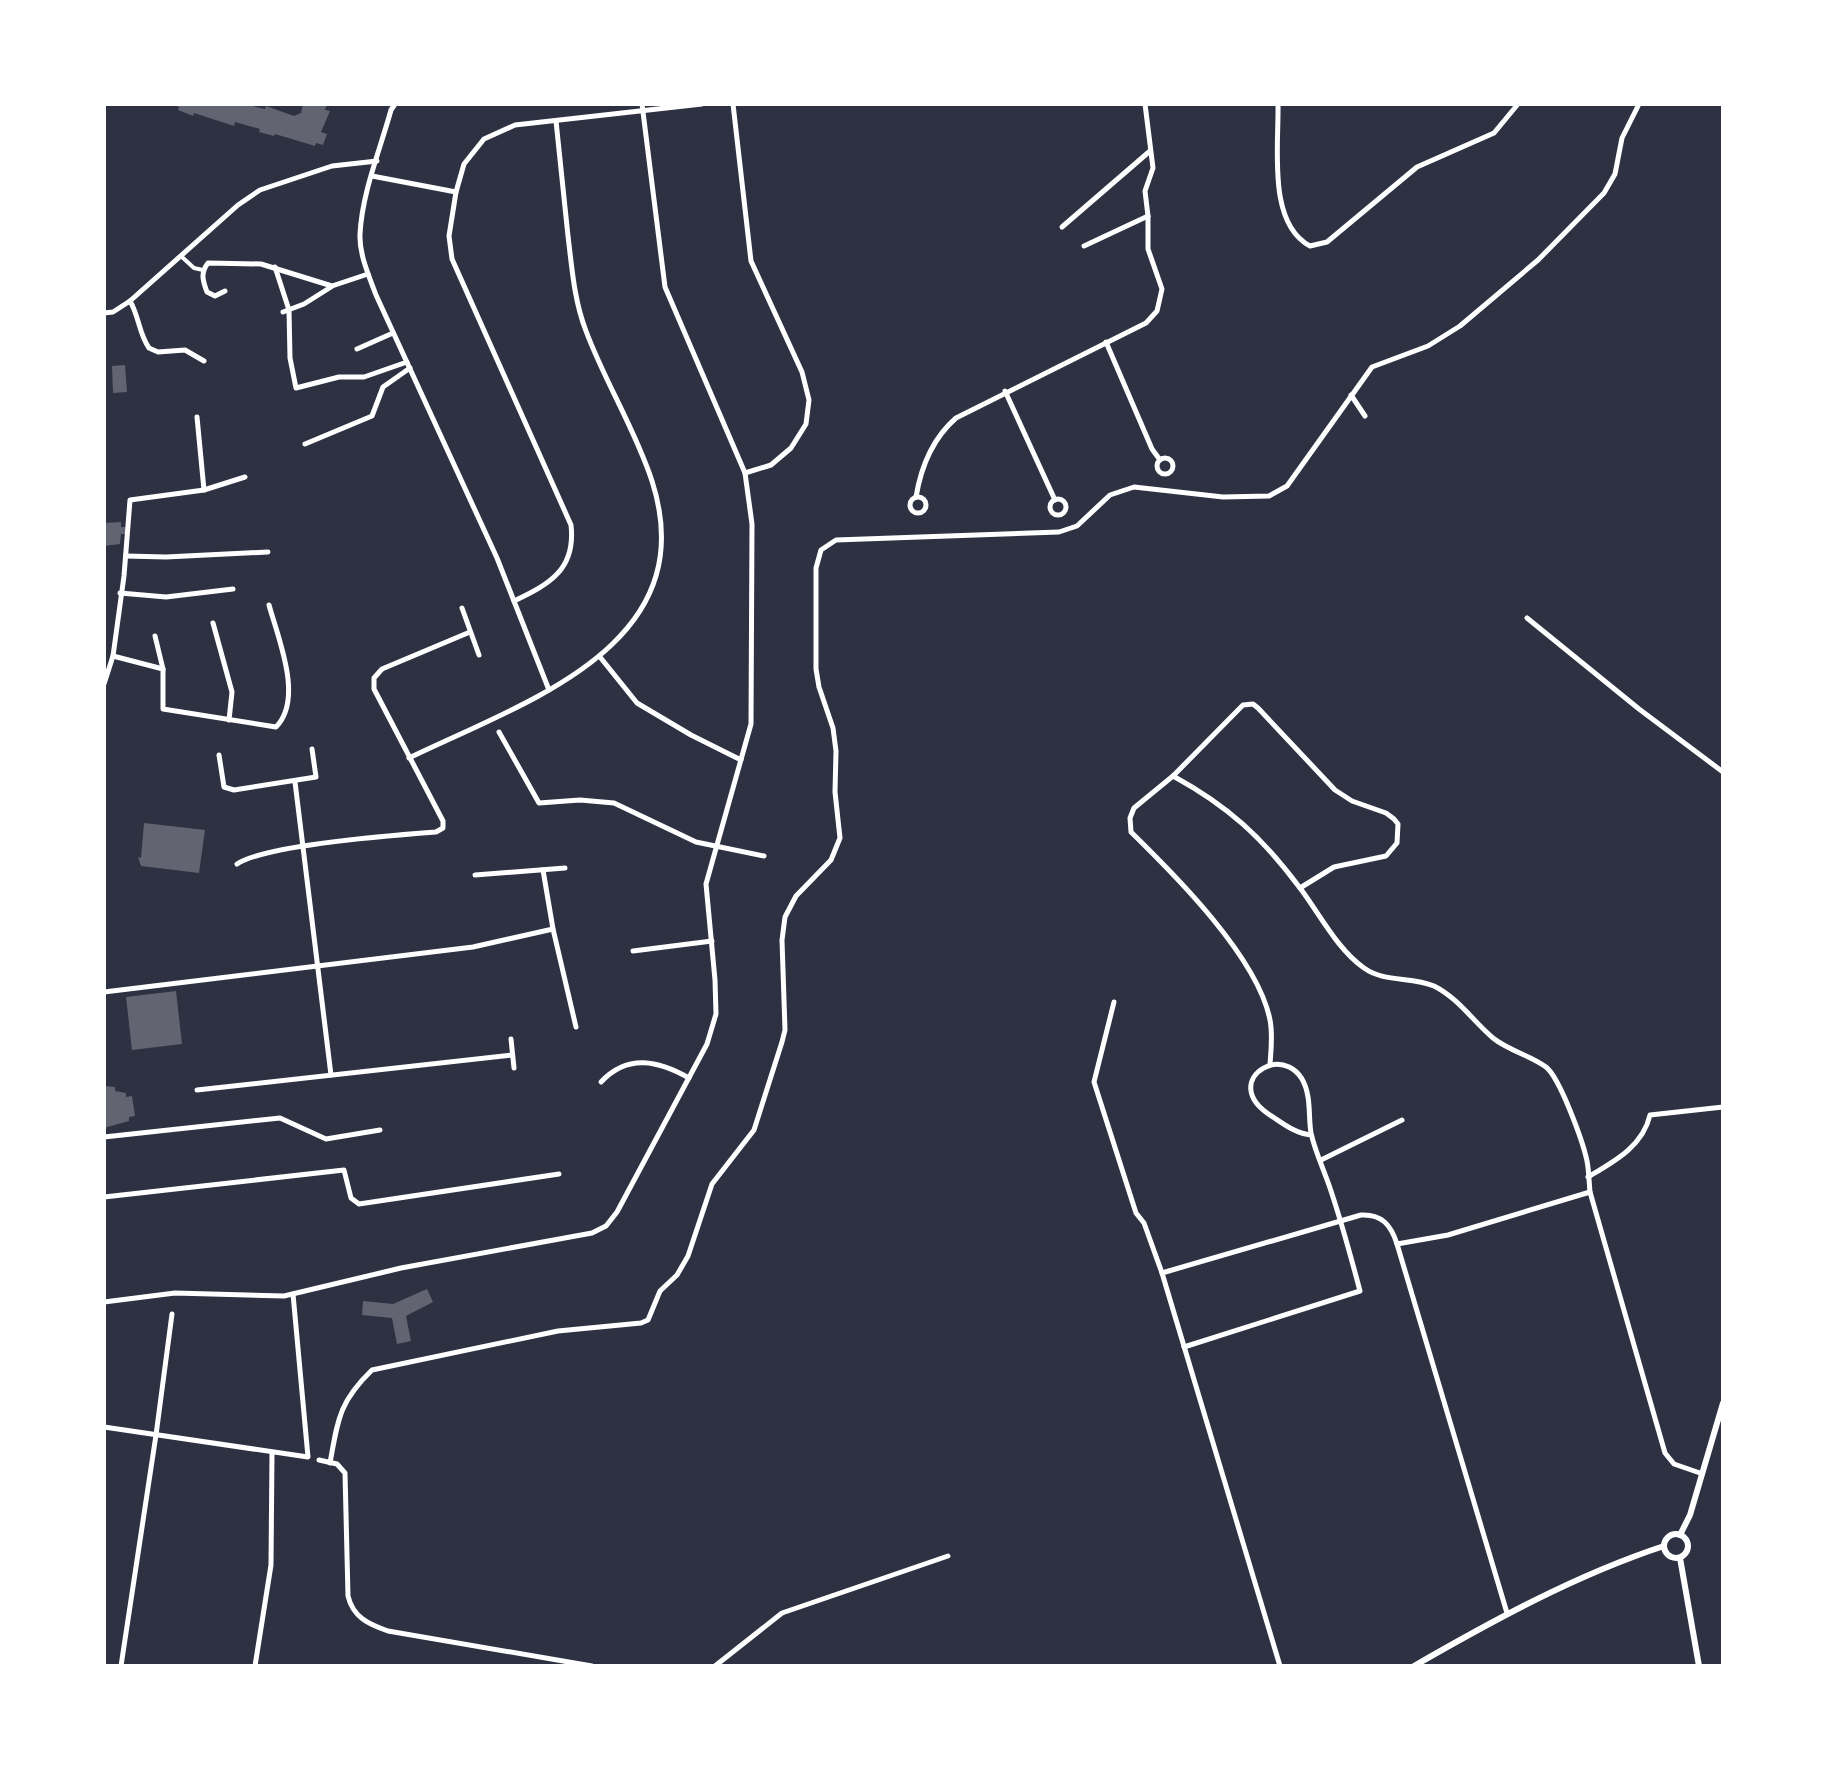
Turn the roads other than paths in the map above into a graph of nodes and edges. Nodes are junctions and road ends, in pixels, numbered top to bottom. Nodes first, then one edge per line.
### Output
1 (395, 104) edge
2 (702, 104) edge
3 (733, 104) edge
4 (1145, 104) edge
5 (1278, 104) edge
6 (1518, 104) edge
7 (1639, 104) edge
8 (642, 107) edge
9 (556, 121) junction
10 (1150, 151) junction
11 (377, 161) junction
12 (372, 176) junction
13 (456, 192) junction
14 (1148, 216) junction
15 (1062, 227) dead end
16 (1084, 246) dead end
17 (182, 257) junction
18 (275, 267) junction
19 (203, 270) junction
20 (368, 274) junction
21 (332, 286) junction
22 (225, 291) dead end
23 (130, 301) junction
24 (286, 311) junction
25 (104, 313) edge
26 (393, 333) junction
27 (1106, 342) junction
28 (357, 349) dead end
29 (204, 361) dead end
30 (408, 365) junction
31 (1005, 391) junction
32 (1351, 395) junction
33 (1365, 416) dead end
34 (197, 417) dead end
35 (305, 444) dead end
36 (1160, 460) dead end
37 (745, 473) junction
38 (245, 477) dead end
39 (204, 490) junction
40 (916, 497) dead end
41 (1055, 500) dead end
42 (268, 552) dead end
43 (126, 556) junction
44 (233, 589) dead end
45 (120, 593) junction
46 (514, 601) junction
47 (269, 605) dead end
48 (462, 608) dead end
49 (1527, 618) dead end
50 (213, 623) dead end
51 (470, 632) junction
52 (155, 636) dead end
53 (479, 655) dead end
54 (113, 656) junction
55 (600, 657) junction
56 (163, 669) junction
57 (104, 684) edge
58 (549, 690) junction
59 (229, 720) junction
60 (499, 732) dead end
61 (312, 749) dead end
62 (219, 755) dead end
63 (409, 758) junction
64 (741, 760) junction
65 (1723, 772) edge
66 (1173, 776) junction
67 (295, 782) junction
68 (304, 847) junction
69 (715, 847) junction
70 (764, 856) dead end
71 (237, 864) dead end
72 (565, 868) dead end
73 (543, 870) junction
74 (475, 875) dead end
75 (1300, 888) junction
76 (553, 929) junction
77 (712, 941) junction
78 (633, 951) dead end
79 (317, 966) junction
80 (104, 992) edge
81 (1114, 1002) dead end
82 (576, 1027) dead end
83 (511, 1039) dead end
84 (512, 1055) junction
85 (1270, 1064) junction
86 (514, 1068) dead end
87 (331, 1075) junction
88 (689, 1078) junction
89 (601, 1082) dead end
90 (197, 1090) dead end
91 (1723, 1107) edge
92 (1402, 1120) dead end
93 (380, 1130) dead end
94 (1311, 1135) junction
95 (104, 1137) edge
96 (1321, 1160) junction
97 (559, 1174) dead end
98 (1588, 1177) junction
99 (1590, 1192) junction
100 (104, 1197) edge
101 (1340, 1219) junction
102 (1397, 1244) junction
103 (1162, 1273) junction
104 (293, 1294) junction
105 (104, 1302) edge
106 (172, 1314) dead end
107 (1184, 1347) junction
108 (1723, 1403) edge
109 (104, 1427) edge
110 (156, 1435) junction
111 (272, 1453) junction
112 (319, 1460) dead end
113 (330, 1463) junction
114 (1700, 1473) junction
115 (1680, 1535) junction
116 (1664, 1546) junction
117 (948, 1556) dead end
118 (1680, 1558) junction
119 (1507, 1613) junction
120 (121, 1666) edge
121 (255, 1666) edge
122 (592, 1666) edge
123 (715, 1666) edge
124 (1280, 1666) edge
125 (1414, 1666) edge
126 (1699, 1666) edge

1 - 11 street
2 - 8 street
3 - 37 street
4 - 10 street
5 - 6 street
7 - 32 street
8 - 9 street
8 - 37 street
9 - 13 street
9 - 55 street
10 - 14 street
10 - 15 street
11 - 12 street
11 - 17 street
12 - 13 street
12 - 20 street
13 - 46 street
14 - 16 street
14 - 27 street
17 - 19 street
17 - 23 street
18 - 19 street
18 - 21 street
18 - 24 street
19 - 22 street
20 - 21 street
20 - 26 street
21 - 24 street
23 - 25 street
23 - 29 street
24 - 30 street
26 - 28 street
26 - 30 street
27 - 31 street
27 - 36 street
30 - 35 street
30 - 46 street
31 - 40 street
31 - 41 street
32 - 33 street
32 - 113 street
34 - 39 street
37 - 64 street
38 - 39 street
39 - 43 street
42 - 43 street
43 - 45 street
44 - 45 street
45 - 54 street
46 - 58 street
47 - 59 street
48 - 51 street
49 - 65 street
50 - 59 street
51 - 53 street
51 - 63 street
52 - 56 street
54 - 56 street
54 - 57 street
55 - 58 street
55 - 64 street
56 - 59 street
58 - 63 street
60 - 69 street
61 - 67 street
62 - 67 street
63 - 68 street
64 - 69 street
66 - 75 street
66 - 75 street
66 - 85 street
67 - 68 street
68 - 71 street
68 - 79 street
69 - 70 street
69 - 77 street
72 - 73 street
73 - 74 street
73 - 76 street
75 - 98 street
76 - 79 street
76 - 82 street
77 - 78 street
77 - 88 street
79 - 80 street
79 - 87 street
81 - 103 street
83 - 84 street
84 - 86 street
84 - 87 street
85 - 94 street
85 - 94 street
87 - 90 street
88 - 89 street
88 - 104 street
91 - 98 street
92 - 96 street
93 - 95 street
94 - 96 street
96 - 101 street
97 - 100 street
98 - 99 street
99 - 102 street
99 - 114 street
101 - 102 street
101 - 103 street
101 - 107 street
102 - 119 street
103 - 107 street
104 - 105 street
104 - 111 street
106 - 110 street
107 - 124 street
108 - 114 street
109 - 110 street
110 - 111 street
110 - 120 street
111 - 121 street
112 - 113 street
113 - 122 street
114 - 115 street
115 - 116 street
115 - 118 street
116 - 118 street
116 - 119 street
117 - 123 street
118 - 126 street
119 - 125 street

